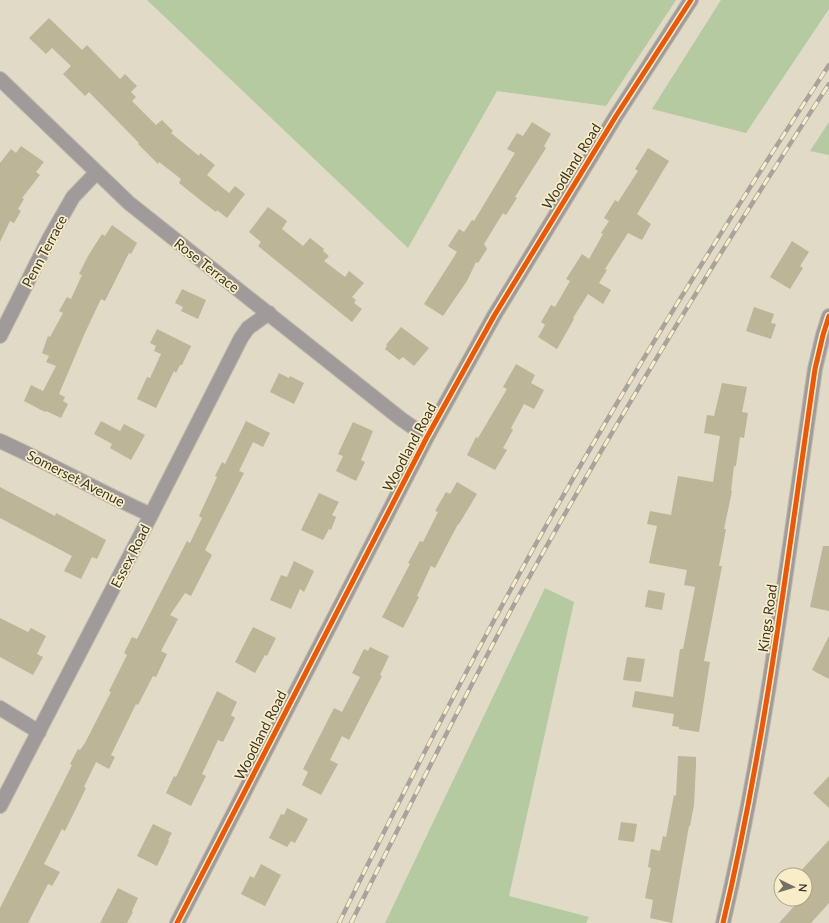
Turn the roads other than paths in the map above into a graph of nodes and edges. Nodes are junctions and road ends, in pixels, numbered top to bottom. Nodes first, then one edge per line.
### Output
1 (691, 0) edge
2 (0, 79) edge
3 (96, 173) junction
4 (269, 313) junction
5 (829, 316) edge
6 (0, 336) edge
7 (426, 437) junction
8 (0, 441) edge
9 (151, 514) junction
10 (0, 708) edge
11 (39, 732) junction
12 (0, 806) edge
13 (177, 923) edge
14 (723, 923) edge

1 - 7 street, Woodland Road
2 - 3 street, Rose Terrace
3 - 4 street, Rose Terrace
3 - 6 street, Penn Terrace
4 - 7 street, Rose Terrace
4 - 9 street, Essex Road
5 - 14 street, Kings Road
7 - 13 street, Woodland Road
8 - 9 street, Somerset Avenue
9 - 11 street, Essex Road
10 - 11 street
11 - 12 street, Essex Road

